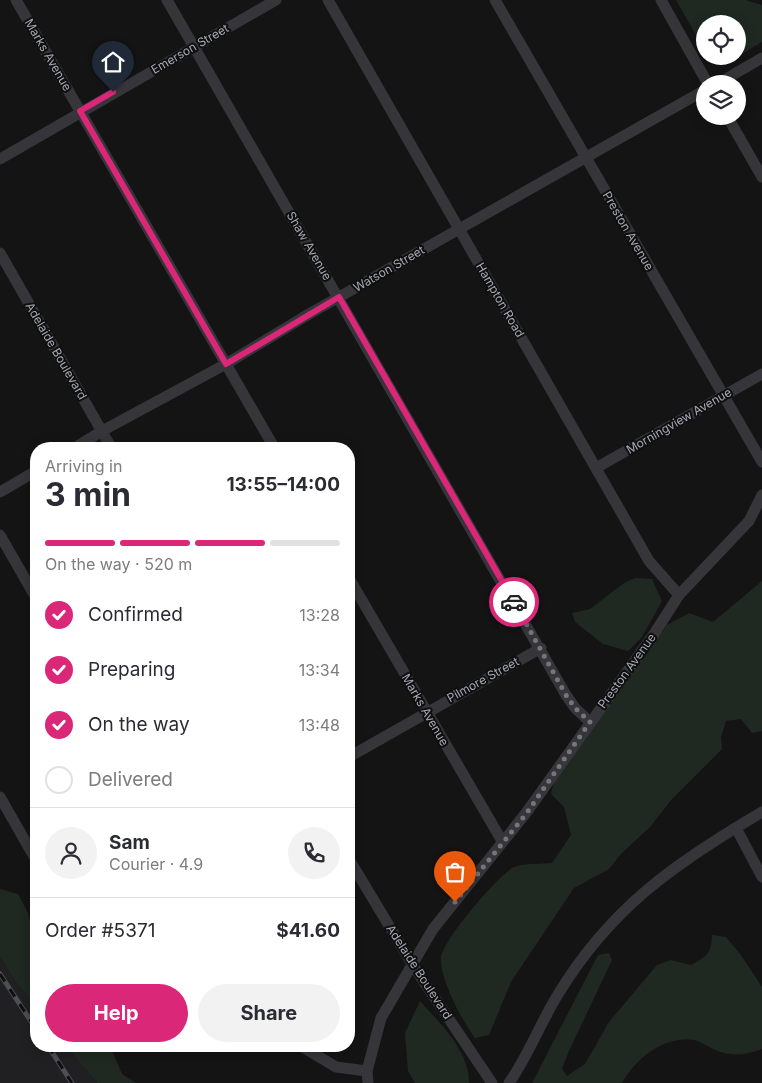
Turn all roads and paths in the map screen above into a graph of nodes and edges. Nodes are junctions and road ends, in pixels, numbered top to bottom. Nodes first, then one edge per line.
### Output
1 (16, 0) edge
2 (167, 0) edge
3 (276, 0) edge
4 (328, 0) edge
5 (495, 0) edge
6 (661, 0) edge
7 (194, 46) junction
8 (762, 58) edge
9 (703, 75) edge
10 (733, 75) edge
11 (696, 95) edge
12 (80, 111) junction
13 (732, 125) edge
14 (586, 156) junction
15 (0, 159) edge
16 (762, 177) edge
17 (460, 230) junction
18 (0, 253) edge
19 (339, 297) junction
20 (226, 364) junction
21 (762, 374) edge
22 (723, 396) junction
23 (102, 431) junction
24 (84, 442) edge
25 (108, 442) edge
26 (271, 442) edge
27 (762, 462) edge
28 (596, 468) junction
29 (30, 474) edge
30 (0, 492) edge
31 (762, 495) edge
32 (0, 535) edge
33 (30, 588) edge
34 (355, 588) edge
35 (679, 595) junction
36 (540, 648) junction
37 (426, 712) junction
38 (590, 722) junction
39 (355, 753) edge
40 (0, 797) edge
41 (762, 812) edge
42 (736, 828) junction
43 (502, 841) junction
44 (30, 850) edge
45 (355, 868) edge
46 (762, 876) edge
47 (412, 964) junction
48 (310, 1052) edge
49 (367, 1071) junction
50 (368, 1083) edge
51 (492, 1083) edge
52 (509, 1083) edge

1 - 12 street, Marks Avenue
2 - 7 street, Shaw Avenue
3 - 7 street, Emerson Street
4 - 17 street, Hampton Road
5 - 14 street, Preston Avenue
6 - 9 street
7 - 12 street, Emerson Street
7 - 19 street, Shaw Avenue
8 - 10 street
11 - 14 street, Watson Street
12 - 15 street, Emerson Street
12 - 20 street, Marks Avenue
13 - 16 street
14 - 17 street, Watson Street
14 - 22 street, Preston Avenue
17 - 19 street, Watson Street
17 - 28 street, Hampton Road
18 - 23 street, Adelaide Boulevard
19 - 20 street, Watson Street
19 - 36 street, Shaw Avenue
20 - 23 street, Watson Street
20 - 26 street, Marks Avenue
21 - 22 street, Morningview Avenue
22 - 27 street, Preston Avenue
22 - 28 street, Morningview Avenue
23 - 24 street, Watson Street
23 - 25 street, Adelaide Boulevard
28 - 35 street, Hampton Road
29 - 30 street
31 - 35 street, Preston Avenue
32 - 33 street
34 - 37 street, Marks Avenue
35 - 38 street, Preston Avenue
36 - 37 street, Pilmore Street
36 - 38 street, Shaw Avenue
37 - 39 street, Pilmore Street
37 - 43 street, Marks Avenue
38 - 43 street, Preston Avenue
40 - 44 street
41 - 42 street
42 - 46 street
42 - 52 street
43 - 47 street, Preston Avenue
45 - 47 street, Adelaide Boulevard
47 - 49 street, Preston Avenue
47 - 51 street, Adelaide Boulevard
48 - 49 street
49 - 50 street, Preston Avenue

